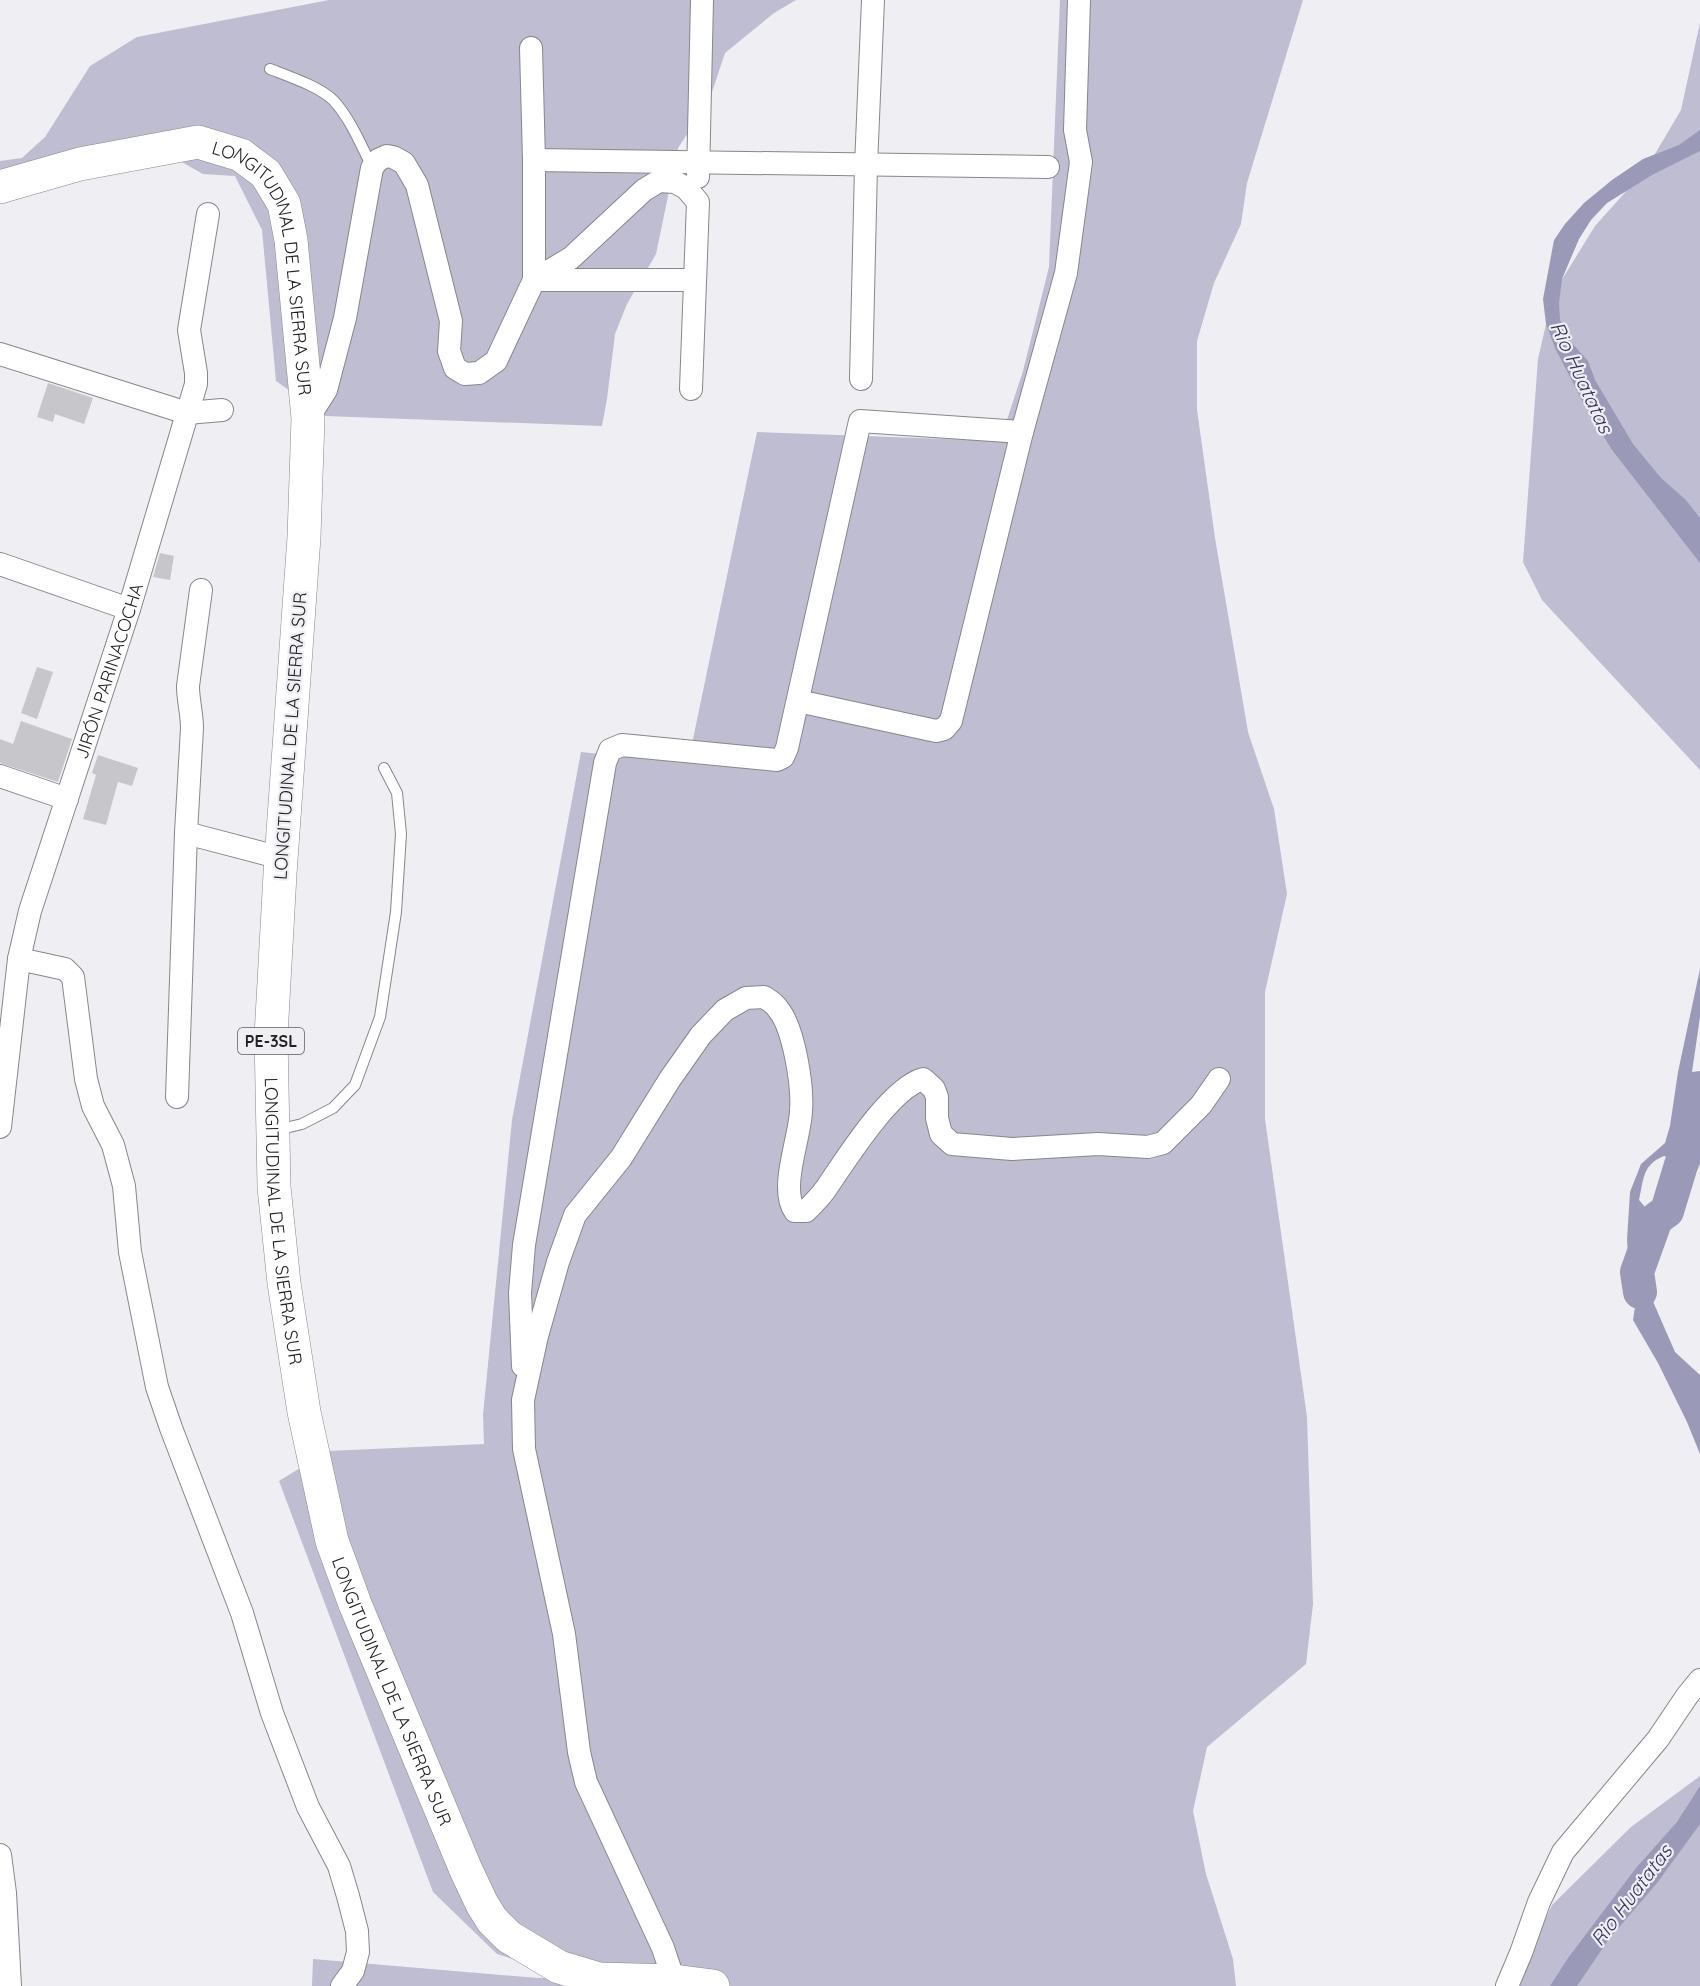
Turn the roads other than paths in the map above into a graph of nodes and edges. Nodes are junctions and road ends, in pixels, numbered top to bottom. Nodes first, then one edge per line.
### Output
1 (702, 0) edge
2 (873, 0) edge
3 (1079, 0) edge
4 (531, 48) dead end
5 (270, 69) dead end
6 (534, 160) junction
7 (699, 163) junction
8 (866, 166) junction
9 (1048, 167) dead end
10 (372, 168) junction
11 (0, 187) edge
12 (698, 202) junction
13 (208, 214) dead end
14 (534, 280) junction
15 (695, 280) junction
16 (0, 354) edge
17 (861, 379) dead end
18 (691, 389) dead end
19 (222, 410) dead end
20 (187, 413) junction
21 (308, 418) junction
22 (1022, 432) junction
23 (0, 564) edge
24 (201, 590) dead end
25 (129, 609) junction
26 (798, 701) junction
27 (384, 768) dead end
28 (0, 776) edge
29 (68, 799) junction
30 (186, 833) junction
31 (281, 858) junction
32 (12, 973) edge
33 (1219, 1079) dead end
34 (177, 1097) dead end
35 (0, 1127) edge
36 (274, 1131) junction
37 (524, 1394) junction
38 (1700, 1680) edge
39 (0, 1855) edge
40 (3, 1893) edge
41 (674, 1984) edge
42 (10, 1986) edge
43 (342, 1986) edge
44 (713, 1986) edge
45 (1507, 1986) edge

1 - 7 street
2 - 8 street
3 - 22 street
4 - 6 street
5 - 10 lane
6 - 7 street
6 - 14 street
7 - 8 street
7 - 12 street
8 - 9 street
8 - 17 street
10 - 14 street
10 - 21 street
11 - 21 main road, LONGITUDINAL DE LA SIERRA SUR / PE-3SL
12 - 14 street
12 - 15 street
13 - 20 street, JIRÓN PARINACOCHA
14 - 15 street
15 - 18 street
16 - 20 street
19 - 20 street
20 - 25 street, JIRÓN PARINACOCHA
21 - 31 main road, LONGITUDINAL DE LA SIERRA SUR / PE-3SL
22 - 26 street
22 - 26 street
23 - 25 street
24 - 30 street
25 - 29 street, JIRÓN PARINACOCHA
26 - 37 street
27 - 36 lane
28 - 29 street
29 - 32 street, JIRÓN PARINACOCHA
30 - 31 street
30 - 34 street
31 - 36 main road, LONGITUDINAL DE LA SIERRA SUR / PE-3SL
32 - 35 street, JIRÓN PARINACOCHA
32 - 43 street
33 - 37 street
36 - 41 main road, LONGITUDINAL DE LA SIERRA SUR / PE-3SL
37 - 41 street
38 - 45 street
39 - 40 street
40 - 42 street
41 - 44 main road, LONGITUDINAL DE LA SIERRA SUR / PE-3SL

